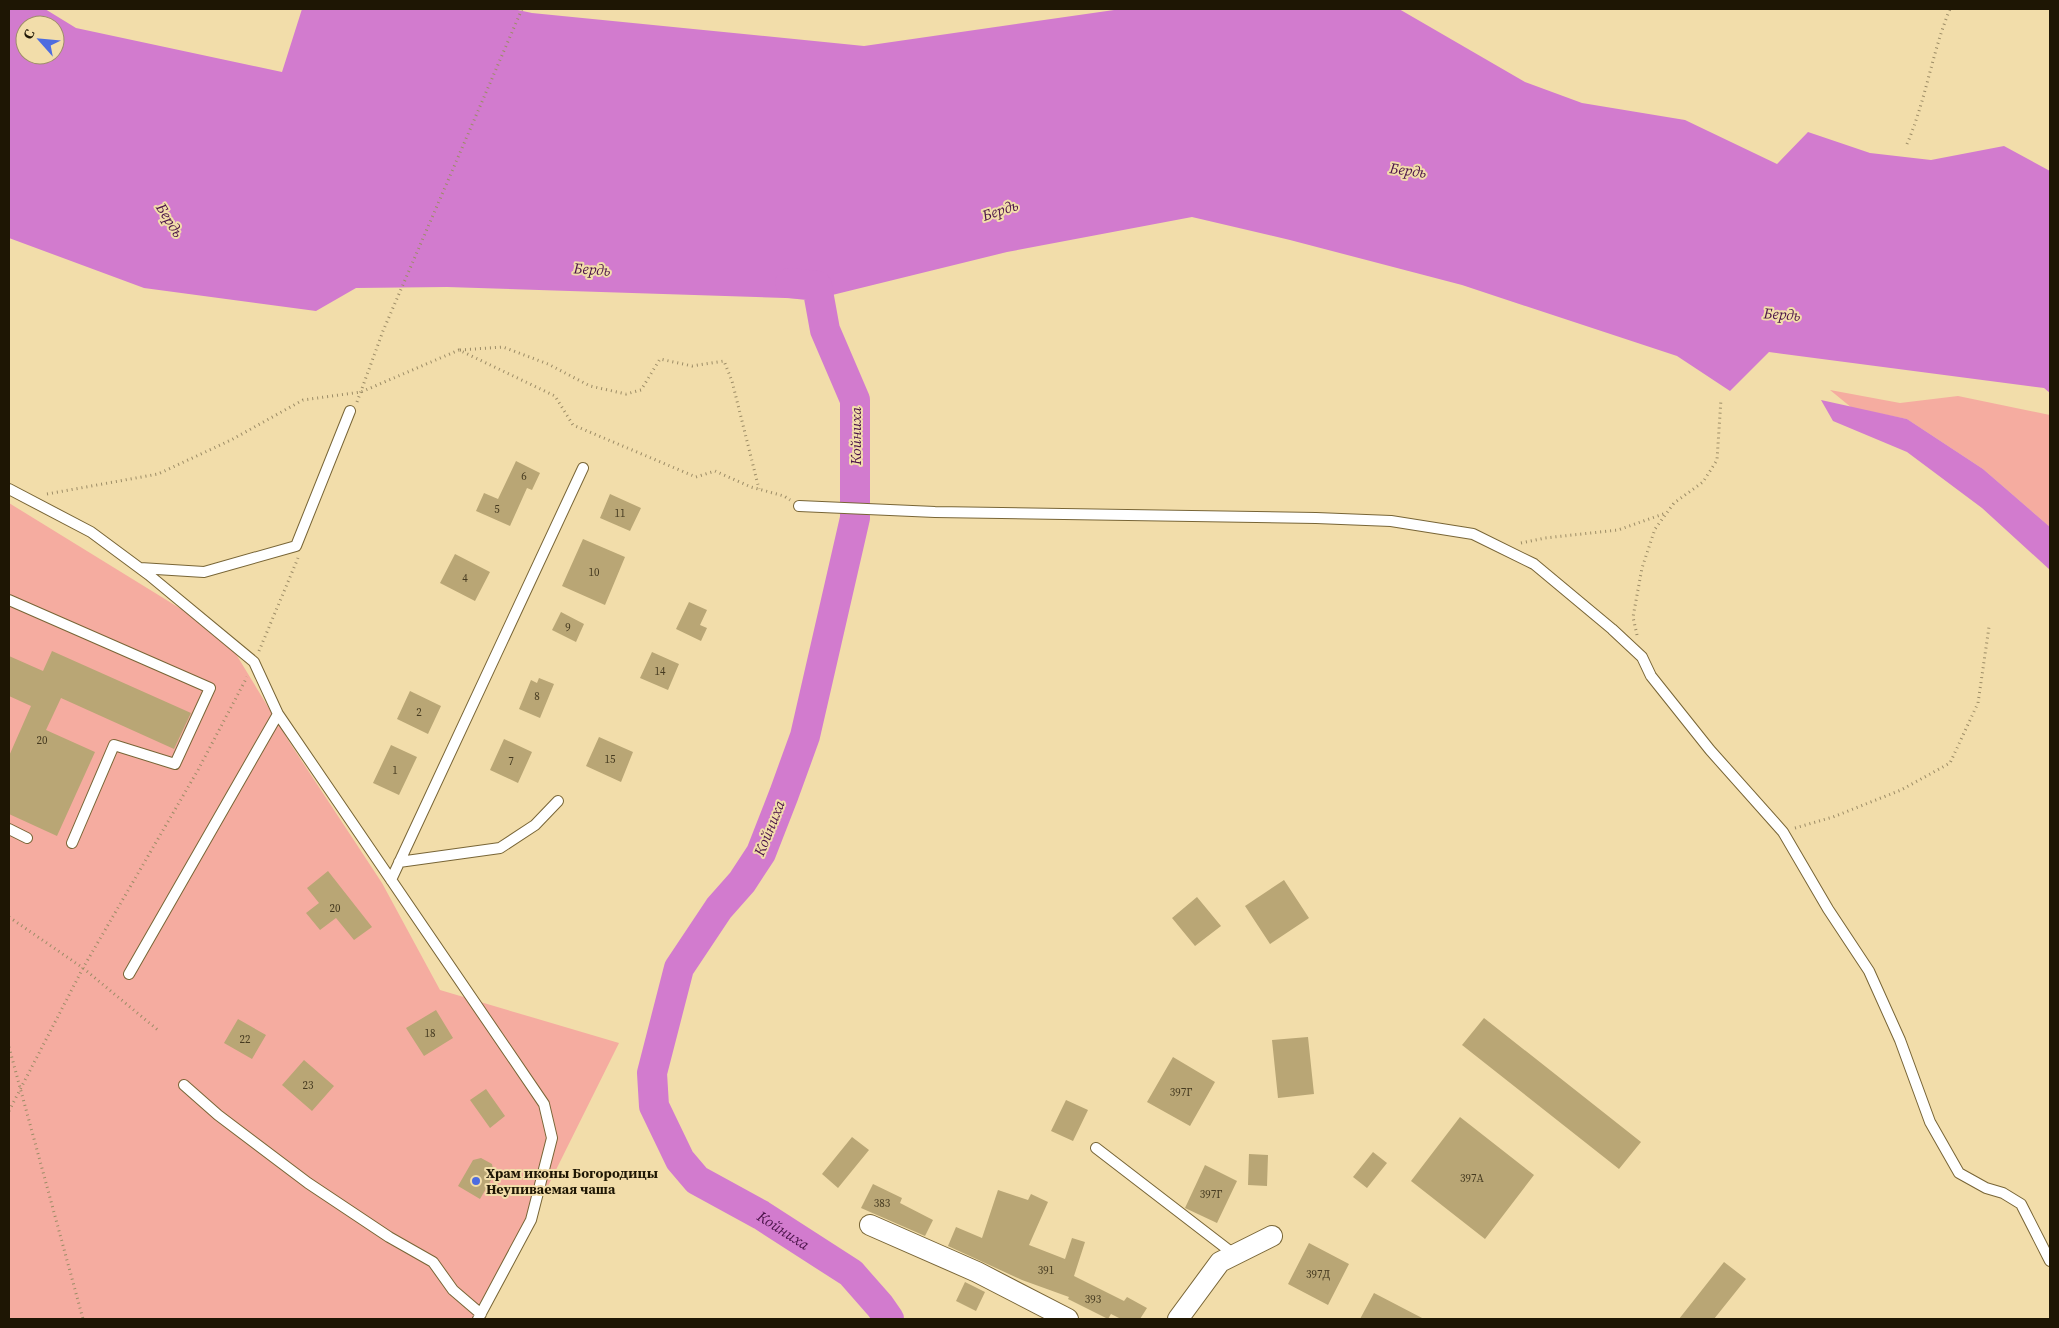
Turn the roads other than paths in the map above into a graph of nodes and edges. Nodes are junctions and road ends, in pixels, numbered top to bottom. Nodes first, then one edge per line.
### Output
1 (352, 411) road end
2 (583, 468) dead end
3 (9, 489) edge
4 (800, 506) road end
5 (139, 568) junction
6 (9, 600) edge
7 (278, 714) junction
8 (558, 801) dead end
9 (9, 829) edge
10 (27, 838) dead end
11 (72, 843) dead end
12 (399, 862) junction
13 (391, 880) junction
14 (129, 974) dead end
15 (184, 1085) dead end
16 (1096, 1148) dead end
17 (870, 1225) dead end
18 (1272, 1236) dead end
19 (1235, 1255) junction
20 (2050, 1261) edge
21 (479, 1317) edge
22 (1068, 1319) edge
23 (1178, 1319) edge

1 - 5 lane
2 - 12 lane
3 - 5 lane
4 - 20 lane
5 - 7 lane
6 - 11 lane
7 - 13 lane
7 - 14 lane
8 - 12 lane
9 - 10 lane
12 - 13 lane
13 - 21 lane
15 - 21 lane
16 - 19 lane
17 - 22 street
18 - 19 street
19 - 23 street

